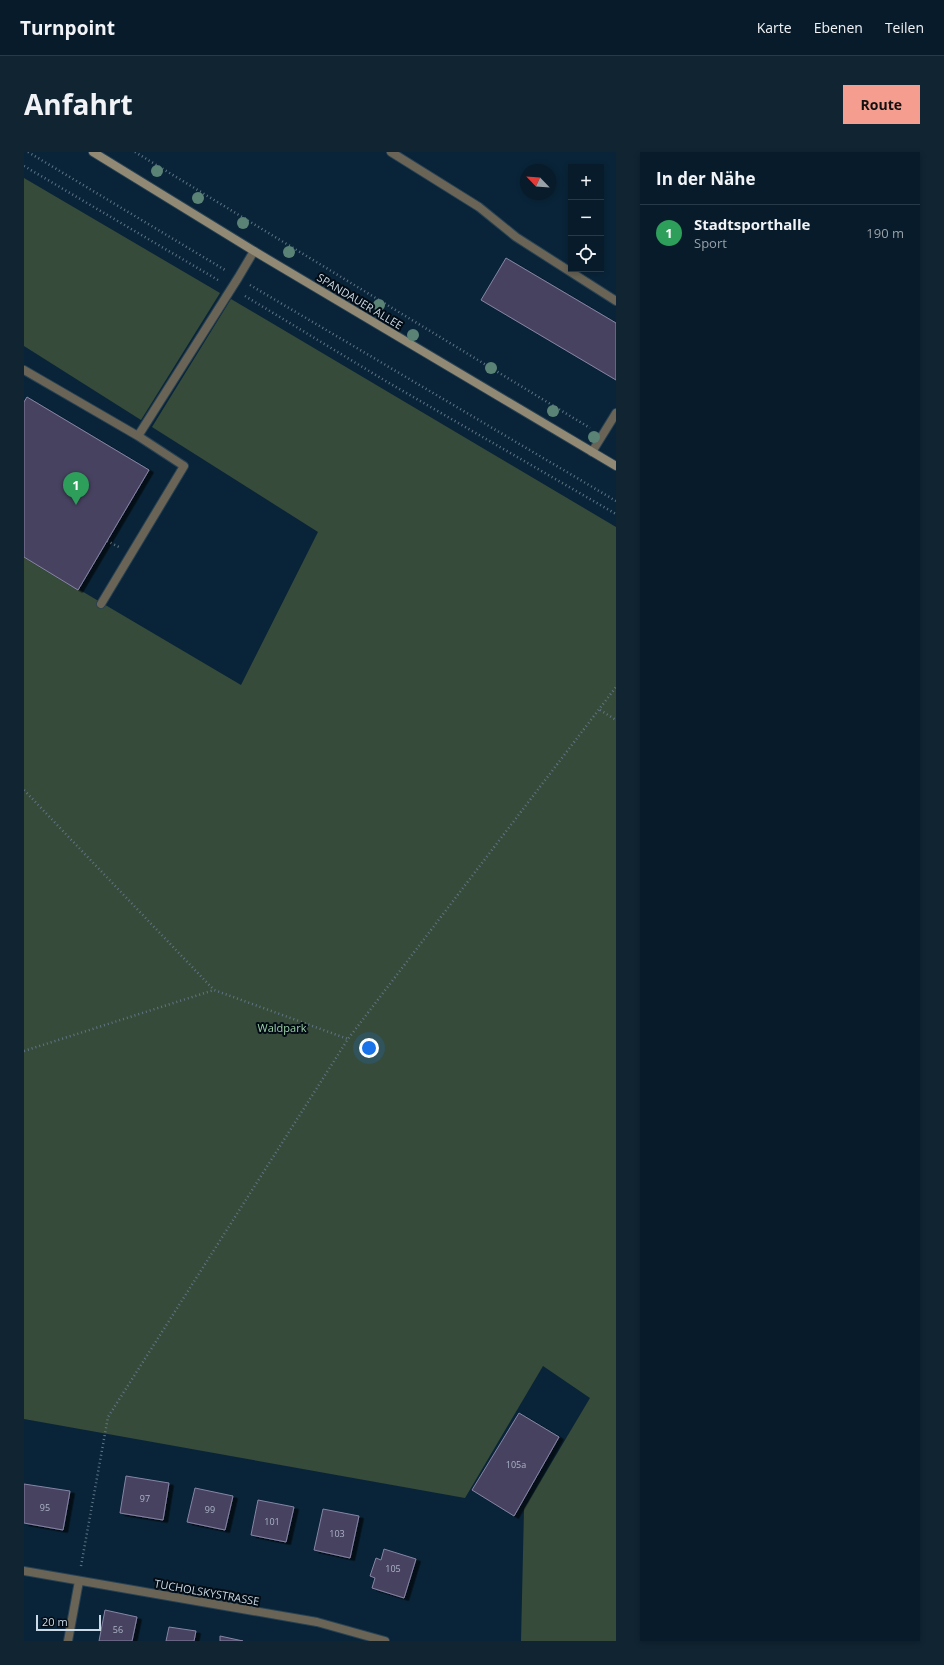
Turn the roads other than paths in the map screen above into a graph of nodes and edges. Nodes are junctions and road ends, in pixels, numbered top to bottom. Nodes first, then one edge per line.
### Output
1 (93, 152) edge
2 (391, 152) edge
3 (254, 250) junction
4 (616, 301) edge
5 (24, 370) edge
6 (616, 414) edge
7 (138, 436) junction
8 (592, 452) junction
9 (616, 466) edge
10 (101, 604) dead end
11 (24, 1571) edge
12 (79, 1582) junction
13 (68, 1641) edge
14 (385, 1641) edge

1 - 3 main road, SPANDAUER ALLEE
2 - 4 street
3 - 7 street
3 - 8 main road, SPANDAUER ALLEE
5 - 7 street
6 - 8 street
7 - 10 street
8 - 9 main road, SPANDAUER ALLEE
11 - 12 street, TUCHOLSKYSTRASSE
12 - 13 street
12 - 14 street, TUCHOLSKYSTRASSE

